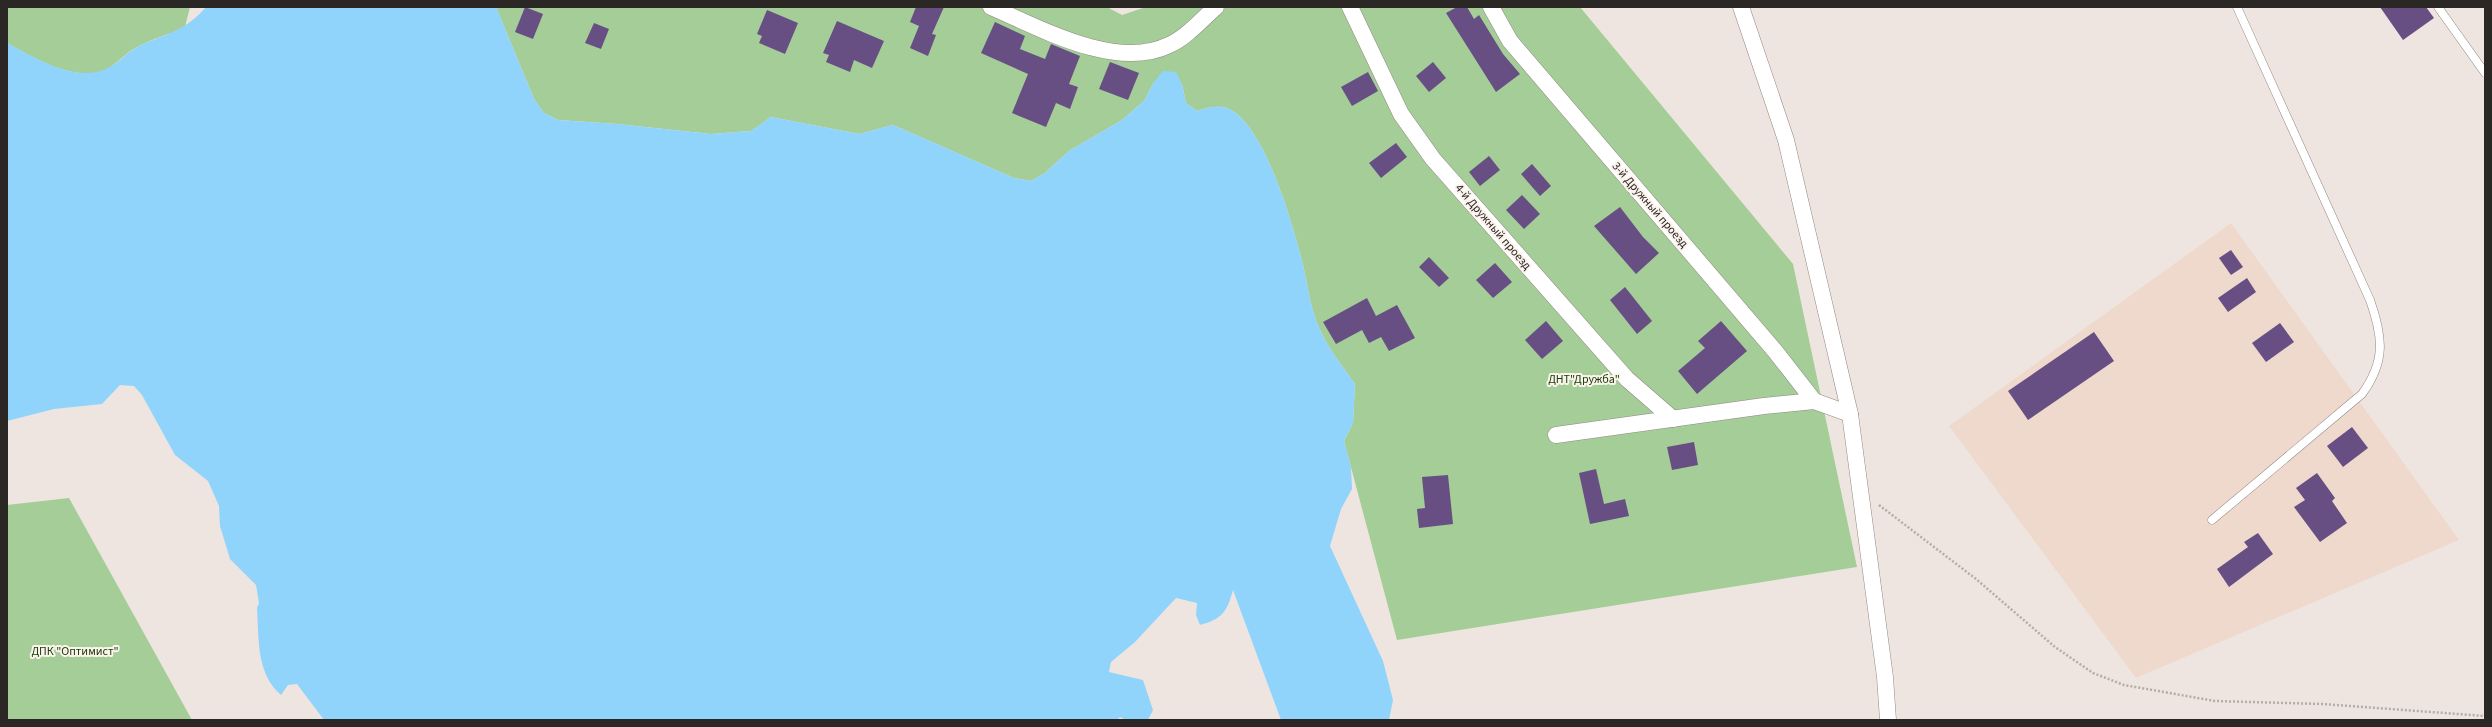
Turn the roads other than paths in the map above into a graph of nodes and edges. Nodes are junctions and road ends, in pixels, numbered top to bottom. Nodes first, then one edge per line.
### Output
1 (991, 7) edge
2 (1216, 7) edge
3 (1350, 7) edge
4 (1491, 7) edge
5 (1741, 7) edge
6 (2237, 7) edge
7 (2438, 7) edge
8 (2485, 73) edge
9 (1814, 401) junction
10 (1850, 414) junction
11 (1673, 419) junction
12 (1556, 435) dead end
13 (2212, 520) dead end
14 (1888, 720) edge

1 - 2 street
3 - 11 street, 4-й Дружный проезд
4 - 9 street, 3-й Дружный проезд
5 - 10 street
6 - 13 lane
7 - 8 lane
9 - 10 street
9 - 11 street
10 - 14 street
11 - 12 street

